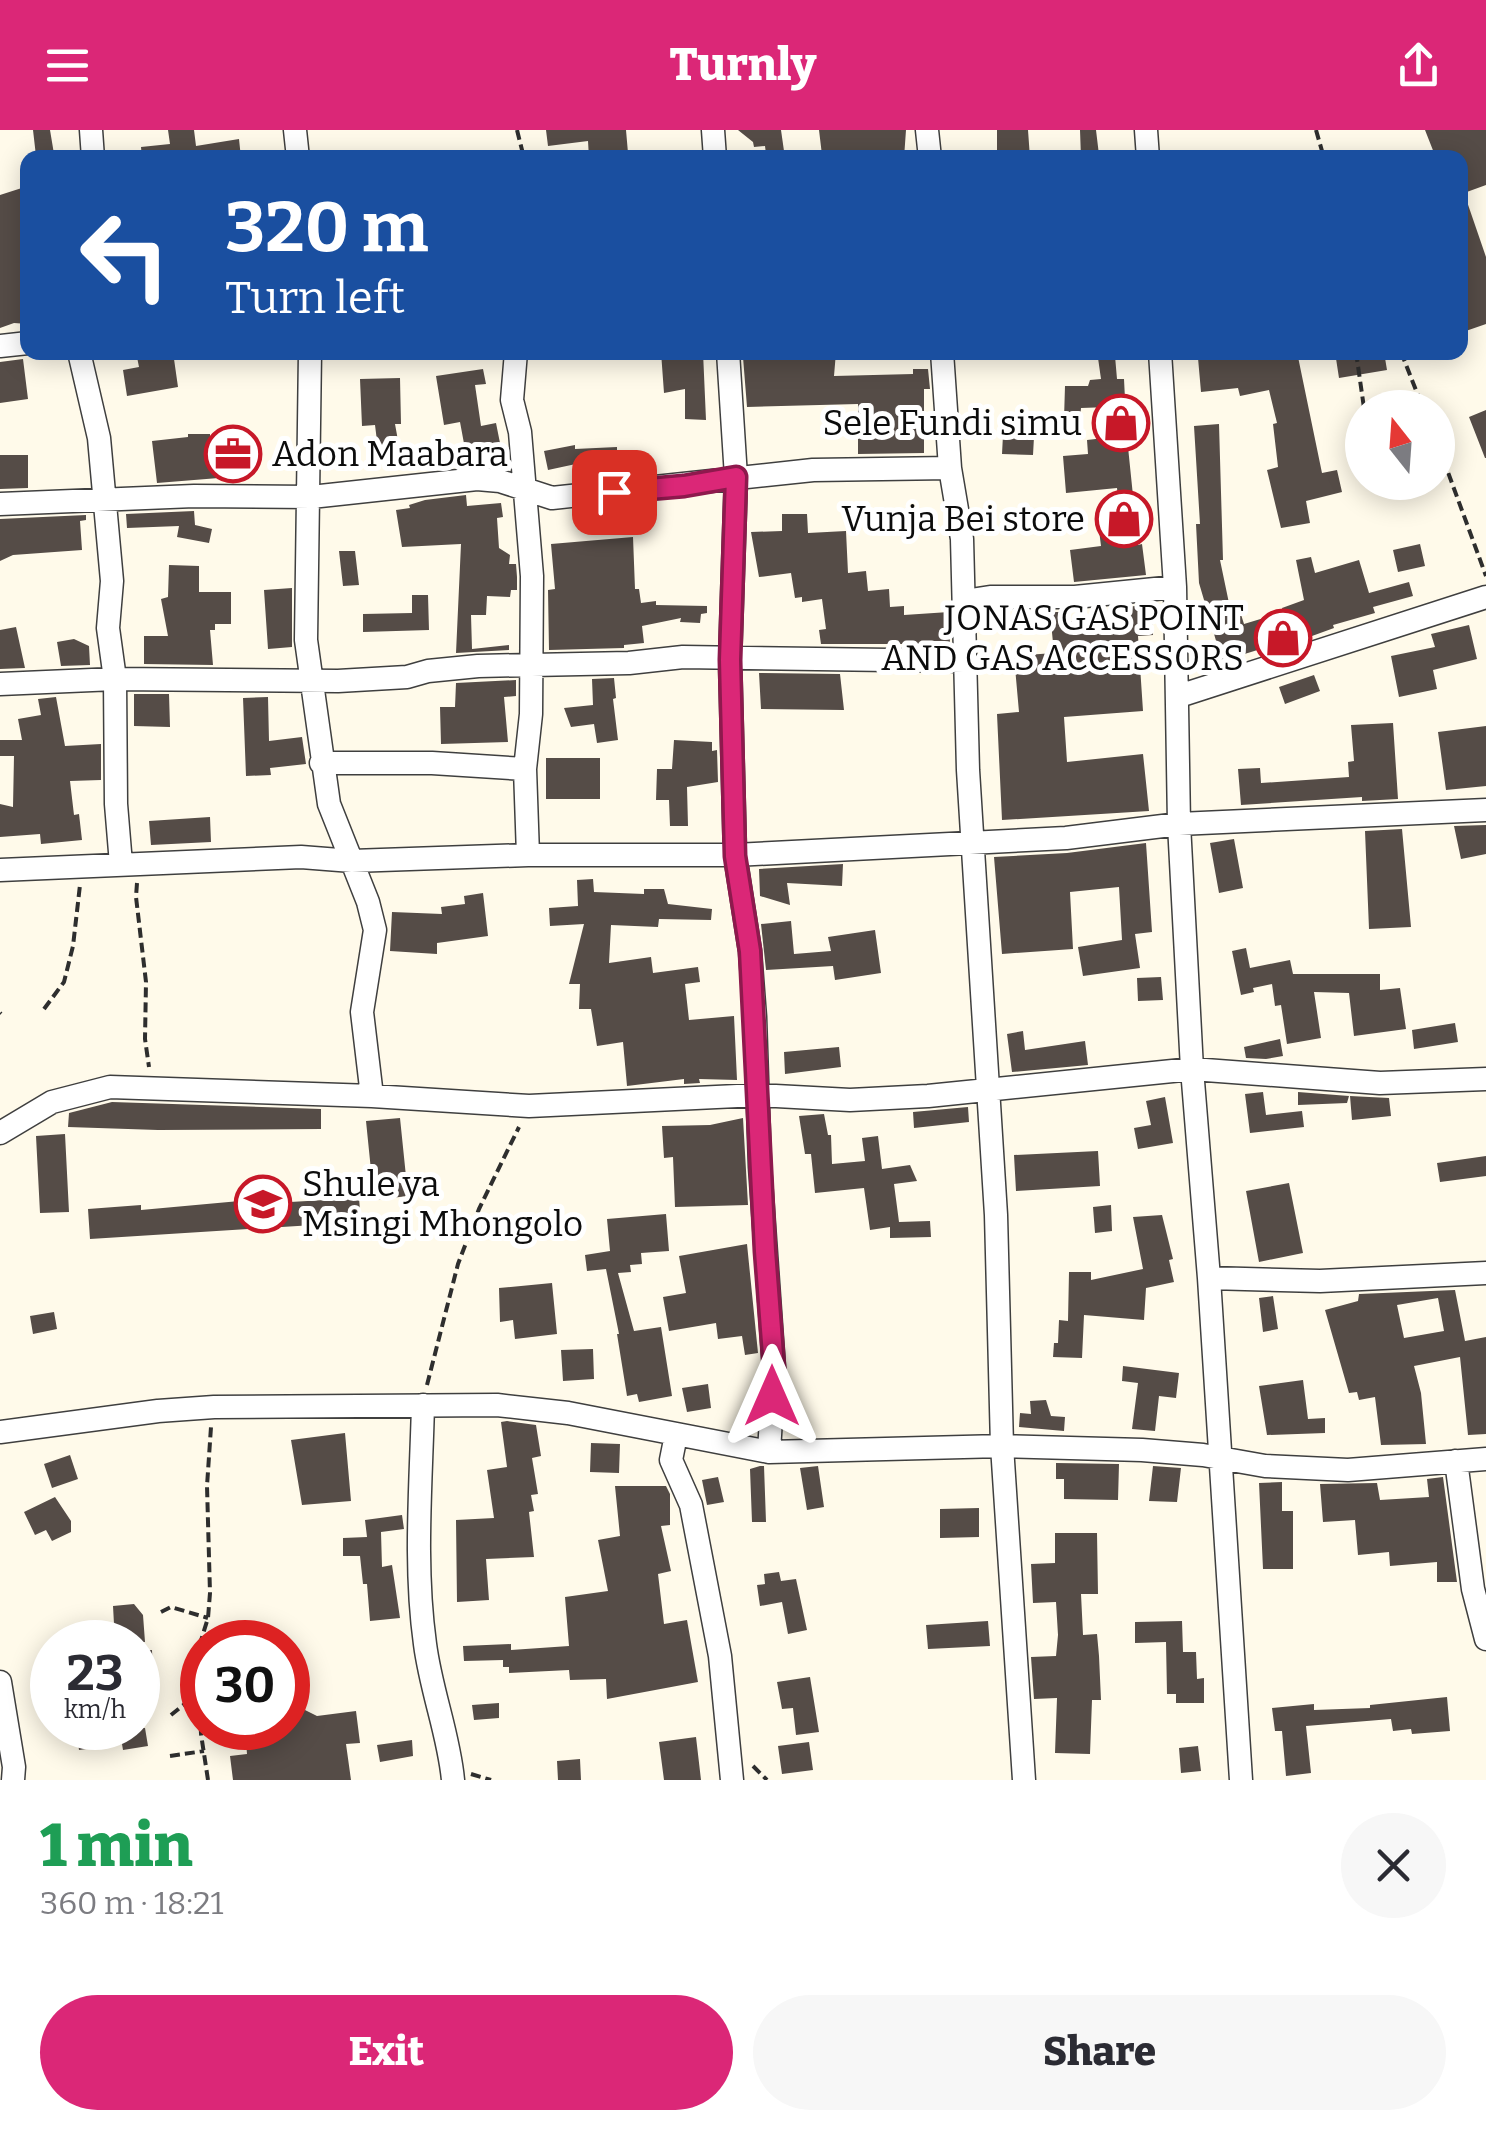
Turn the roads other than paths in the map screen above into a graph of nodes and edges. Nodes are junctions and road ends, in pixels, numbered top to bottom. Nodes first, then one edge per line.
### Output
1 (81, 360) edge
2 (310, 360) edge
3 (515, 360) edge
4 (729, 360) edge
5 (943, 360) edge
6 (1161, 360) edge
7 (950, 468) junction
8 (736, 477) junction
9 (526, 491) junction
10 (311, 497) junction
11 (103, 500) junction
12 (0, 504) edge
13 (1175, 587) junction
14 (1486, 597) edge
15 (964, 602) junction
16 (730, 660) junction
17 (963, 661) junction
18 (530, 665) junction
19 (114, 679) junction
20 (314, 680) junction
21 (0, 684) edge
22 (1178, 696) junction
23 (321, 763) junction
24 (525, 769) junction
25 (1486, 810) edge
26 (1180, 824) junction
27 (973, 845) junction
28 (528, 856) junction
29 (735, 856) junction
30 (352, 861) junction
31 (130, 864) junction
32 (0, 870) edge
33 (1192, 1069) junction
34 (1486, 1078) edge
35 (987, 1089) junction
36 (758, 1095) junction
37 (372, 1096) junction
38 (0, 1133) edge
39 (1486, 1273) edge
40 (1209, 1278) junction
41 (423, 1404) junction
42 (0, 1432) edge
43 (676, 1435) junction
44 (1002, 1446) junction
45 (768, 1452) junction
46 (1220, 1458) junction
47 (1486, 1459) edge
48 (1456, 1461) junction
49 (1486, 1639) edge
50 (0, 1682) edge
51 (13, 1780) edge
52 (452, 1780) edge
53 (732, 1780) edge
54 (1024, 1780) edge
55 (1240, 1780) edge

1 - 11 street
2 - 10 street
3 - 9 street
4 - 8 street
5 - 7 street
6 - 13 street
7 - 8 street
7 - 15 street
8 - 9 street
8 - 16 street
9 - 10 street
9 - 18 street
10 - 11 street
10 - 20 street
11 - 12 street
11 - 19 street
13 - 15 street
13 - 22 street
14 - 22 street
15 - 17 street
16 - 17 street
16 - 18 street
16 - 29 street
17 - 27 street
18 - 20 street
18 - 24 street
19 - 20 street
19 - 21 street
19 - 31 street
20 - 23 street
22 - 26 street
23 - 24 street
23 - 30 street
24 - 28 street
25 - 26 street
26 - 27 street
26 - 33 street
27 - 29 street
27 - 35 street
28 - 29 street
28 - 30 street
29 - 36 street
30 - 31 street
30 - 37 street
31 - 32 street
33 - 34 street
33 - 35 street
33 - 40 street
35 - 36 street
35 - 44 street
36 - 37 street
36 - 45 street
37 - 38 street
39 - 40 street
40 - 46 street
41 - 42 street
41 - 43 street
41 - 52 street
43 - 45 street
43 - 53 street
44 - 45 street
44 - 46 street
44 - 54 street
46 - 48 street
46 - 55 street
47 - 48 street
48 - 49 street
50 - 51 street

